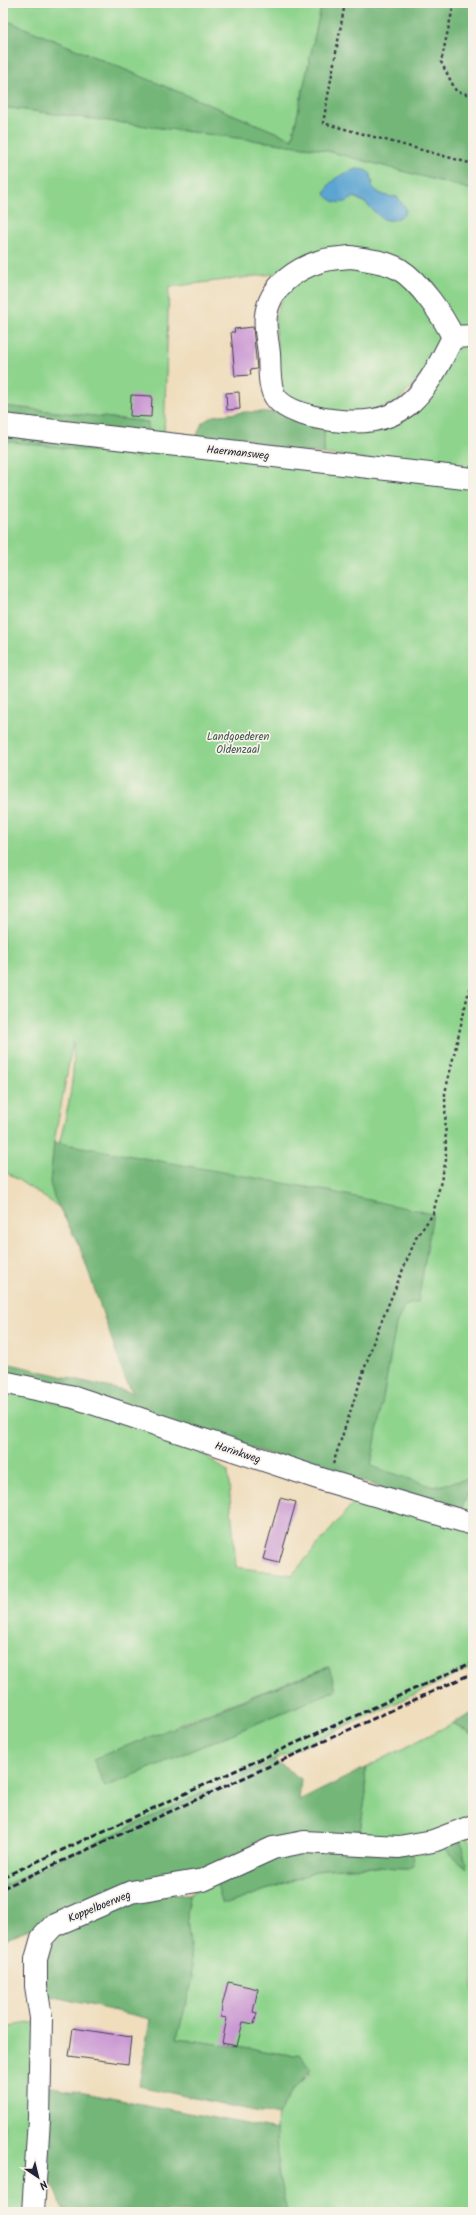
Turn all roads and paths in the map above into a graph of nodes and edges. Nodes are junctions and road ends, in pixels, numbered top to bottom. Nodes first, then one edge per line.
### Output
1 (345, 3) edge
2 (454, 3) edge
3 (473, 96) edge
4 (473, 164) edge
5 (463, 337) edge
6 (3, 425) edge
7 (473, 479) edge
8 (473, 973) edge
9 (3, 1382) edge
10 (327, 1481) junction
11 (473, 1524) edge
12 (473, 1826) edge
13 (34, 2212) edge

1 - 4 path
2 - 3 path
5 - 5 street
6 - 7 street, Haermansweg
8 - 10 path
9 - 10 street, Harinkweg
10 - 11 street, Harinkweg
12 - 13 street, Koppelboerweg

